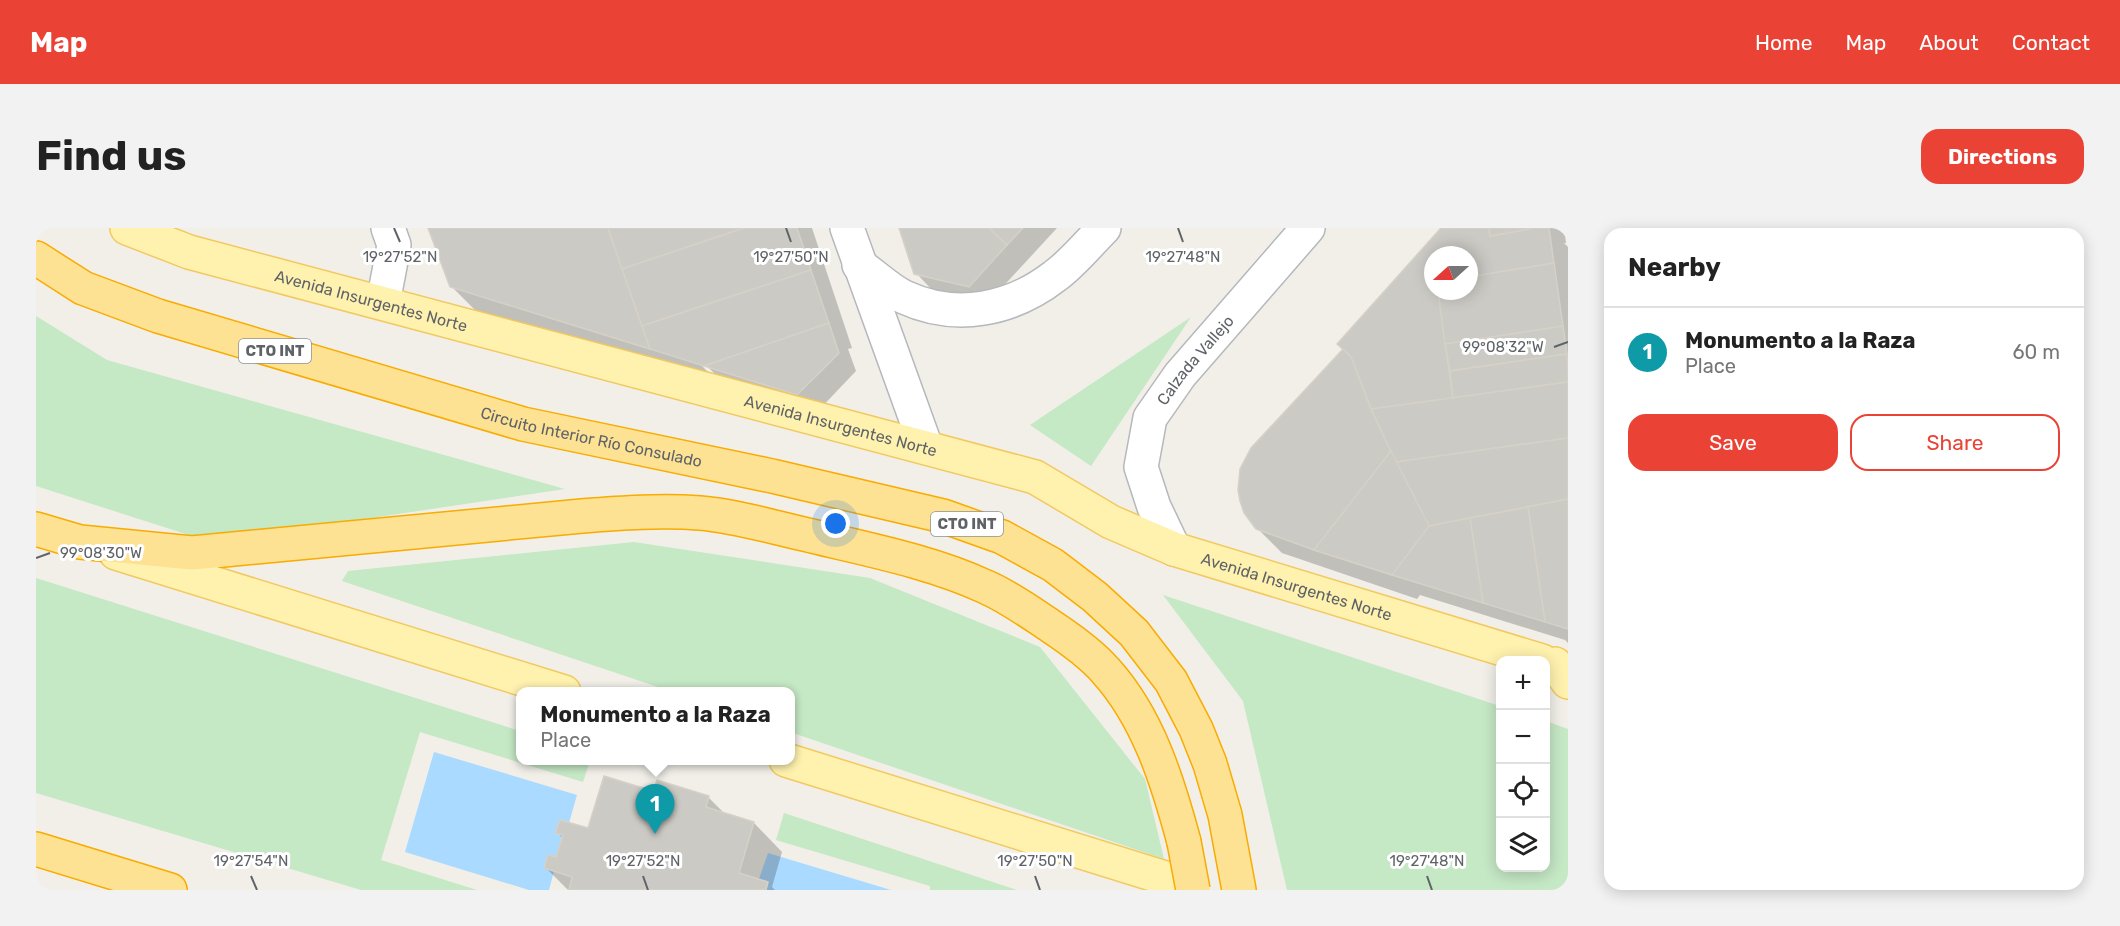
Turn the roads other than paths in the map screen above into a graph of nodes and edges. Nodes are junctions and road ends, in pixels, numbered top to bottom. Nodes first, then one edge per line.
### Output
1 (127, 228) edge
2 (388, 228) edge
3 (847, 228) edge
4 (1104, 228) edge
5 (1308, 228) edge
6 (36, 258) edge
7 (860, 265) junction
8 (383, 303) junction
9 (926, 447) junction
10 (36, 529) edge
11 (80, 542) junction
12 (1174, 549) junction
13 (1556, 667) edge
14 (548, 687) edge
15 (795, 763) edge
16 (36, 849) edge
17 (1178, 884) edge
18 (170, 890) edge
19 (1239, 890) edge

1 - 8 main road, Avenida Insurgentes Norte
2 - 8 street
3 - 7 street
4 - 7 street
5 - 12 street, Calzada Vallejo
6 - 19 highway, Circuito Interior Río Consulado / CTO INT
7 - 9 street
8 - 9 main road, Avenida Insurgentes Norte
9 - 12 main road, Avenida Insurgentes Norte
10 - 11 highway
11 - 14 main road
11 - 17 highway, bridge
12 - 13 main road, Avenida Insurgentes Norte
15 - 17 main road
16 - 18 highway

